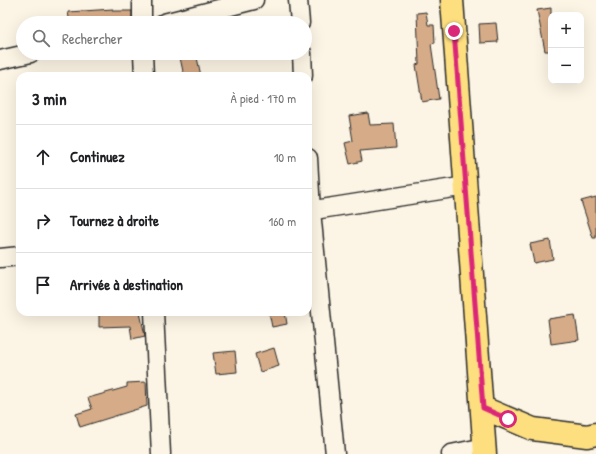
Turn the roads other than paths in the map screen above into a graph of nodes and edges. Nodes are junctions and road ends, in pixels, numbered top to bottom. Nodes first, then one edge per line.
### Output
1 (142, 0) edge
2 (254, 0) edge
3 (298, 0) edge
4 (452, 0) edge
5 (142, 16) edge
6 (191, 16) edge
7 (299, 16) edge
8 (16, 56) edge
9 (0, 60) edge
10 (143, 60) edge
11 (302, 60) edge
12 (144, 72) edge
13 (303, 72) edge
14 (466, 186) junction
15 (312, 211) edge
16 (312, 230) edge
17 (16, 256) edge
18 (0, 258) edge
19 (154, 316) edge
20 (483, 408) junction
21 (596, 434) edge
22 (485, 451) edge
23 (161, 454) edge
24 (335, 454) edge
25 (451, 454) edge

1 - 5 street
2 - 6 street
3 - 7 street
4 - 14 main road
8 - 9 street
10 - 12 street
11 - 13 street
14 - 15 street
14 - 20 main road
16 - 24 street
17 - 18 street
19 - 23 street
20 - 21 main road
20 - 22 main road
22 - 25 street

